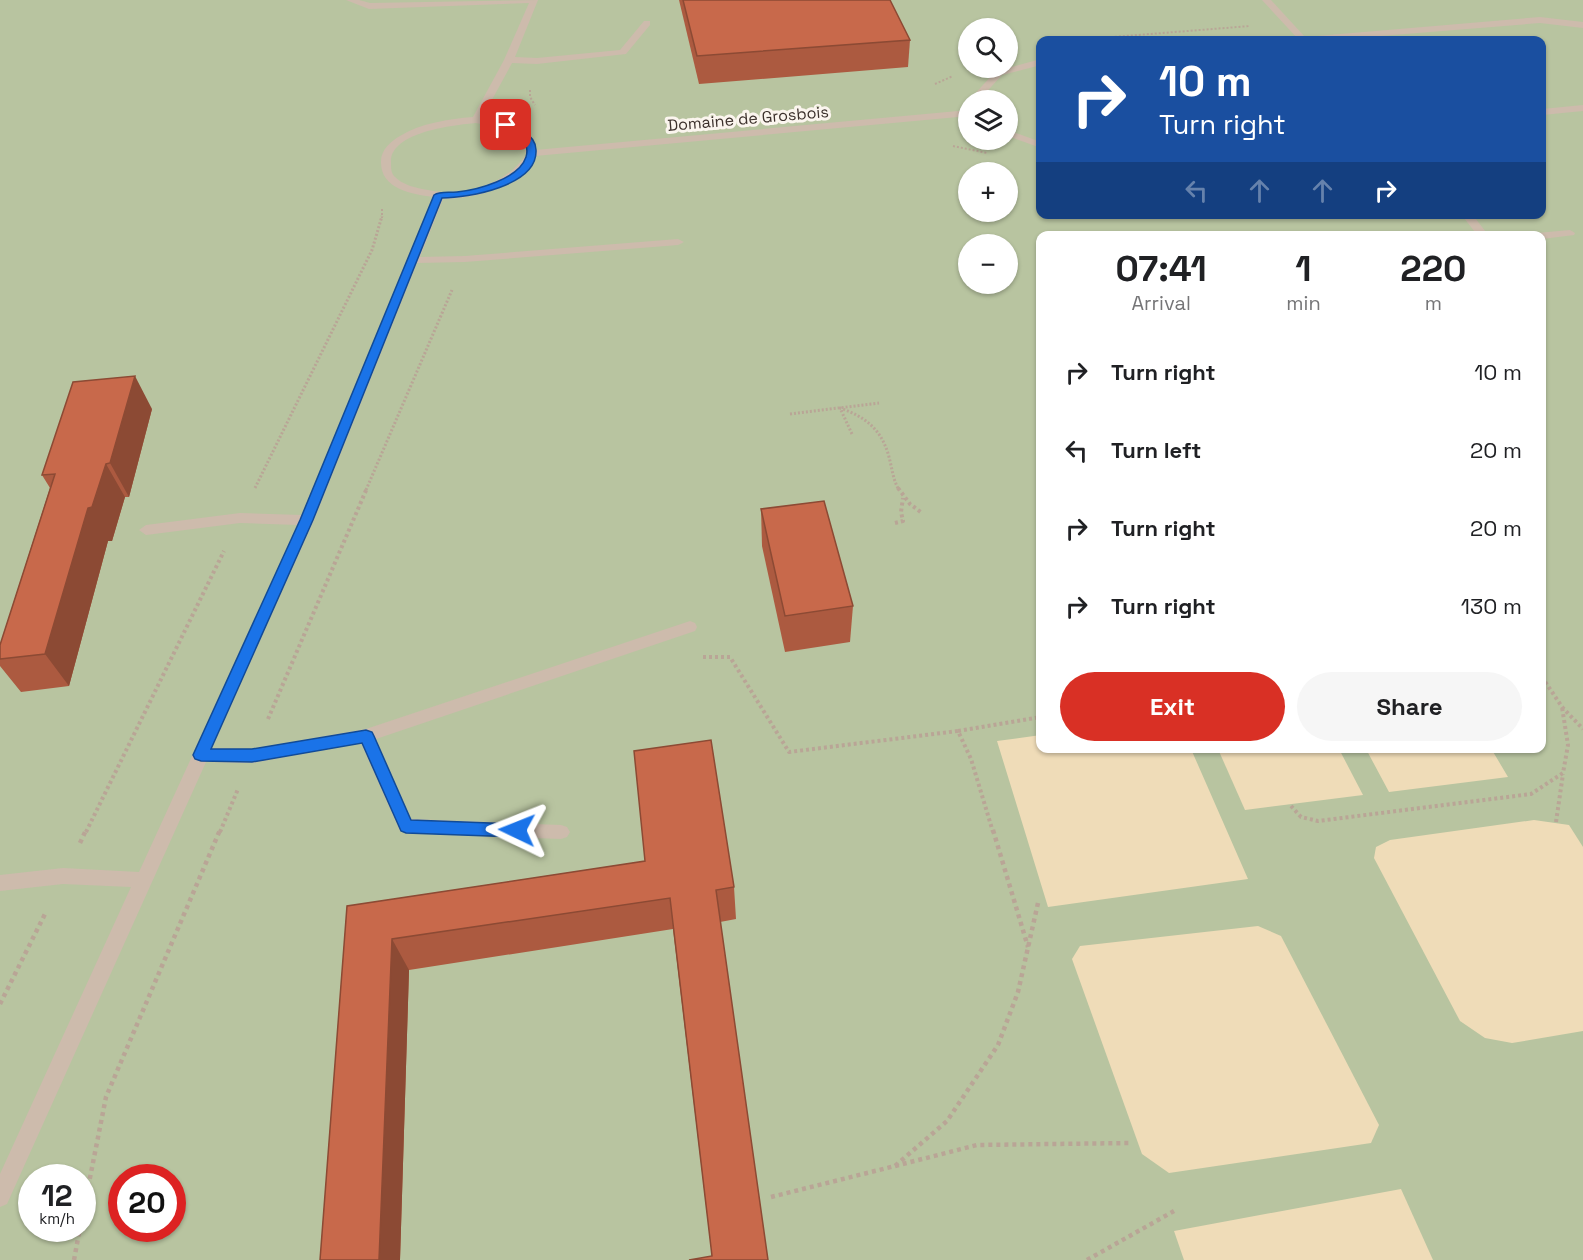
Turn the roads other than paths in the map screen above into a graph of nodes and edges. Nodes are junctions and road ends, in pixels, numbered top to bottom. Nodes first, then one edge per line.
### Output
1 (350, 0) edge
2 (534, 0) edge
3 (1266, 0) edge
4 (647, 23) dead end
5 (1583, 25) edge
6 (1300, 36) edge
7 (1351, 36) edge
8 (509, 60) junction
9 (1036, 64) edge
10 (983, 90) edge
11 (1583, 108) edge
12 (1546, 112) edge
13 (958, 113) edge
14 (476, 120) junction
15 (1018, 137) edge
16 (1036, 143) edge
17 (532, 153) junction
18 (439, 195) junction
19 (1470, 219) edge
20 (1480, 231) edge
21 (1570, 233) dead end
22 (1546, 235) edge
23 (678, 242) dead end
24 (414, 260) junction
25 (307, 520) junction
26 (146, 530) dead end
27 (682, 630) road end
28 (366, 736) junction
29 (201, 755) junction
30 (561, 832) dead end
31 (144, 880) junction
32 (0, 883) edge
33 (0, 1197) edge

1 - 2 lane
2 - 8 lane
3 - 6 lane
4 - 8 lane
5 - 7 lane
8 - 14 lane
9 - 10 lane
11 - 12 lane
13 - 17 lane, Domaine de Grosbois
14 - 17 lane
14 - 18 lane
15 - 16 lane
17 - 18 lane
18 - 24 lane
19 - 20 lane
21 - 22 lane
23 - 24 lane
24 - 25 lane
25 - 26 lane
25 - 29 lane
27 - 28 lane
28 - 29 lane
28 - 30 lane
29 - 31 lane
31 - 32 lane
31 - 33 lane

